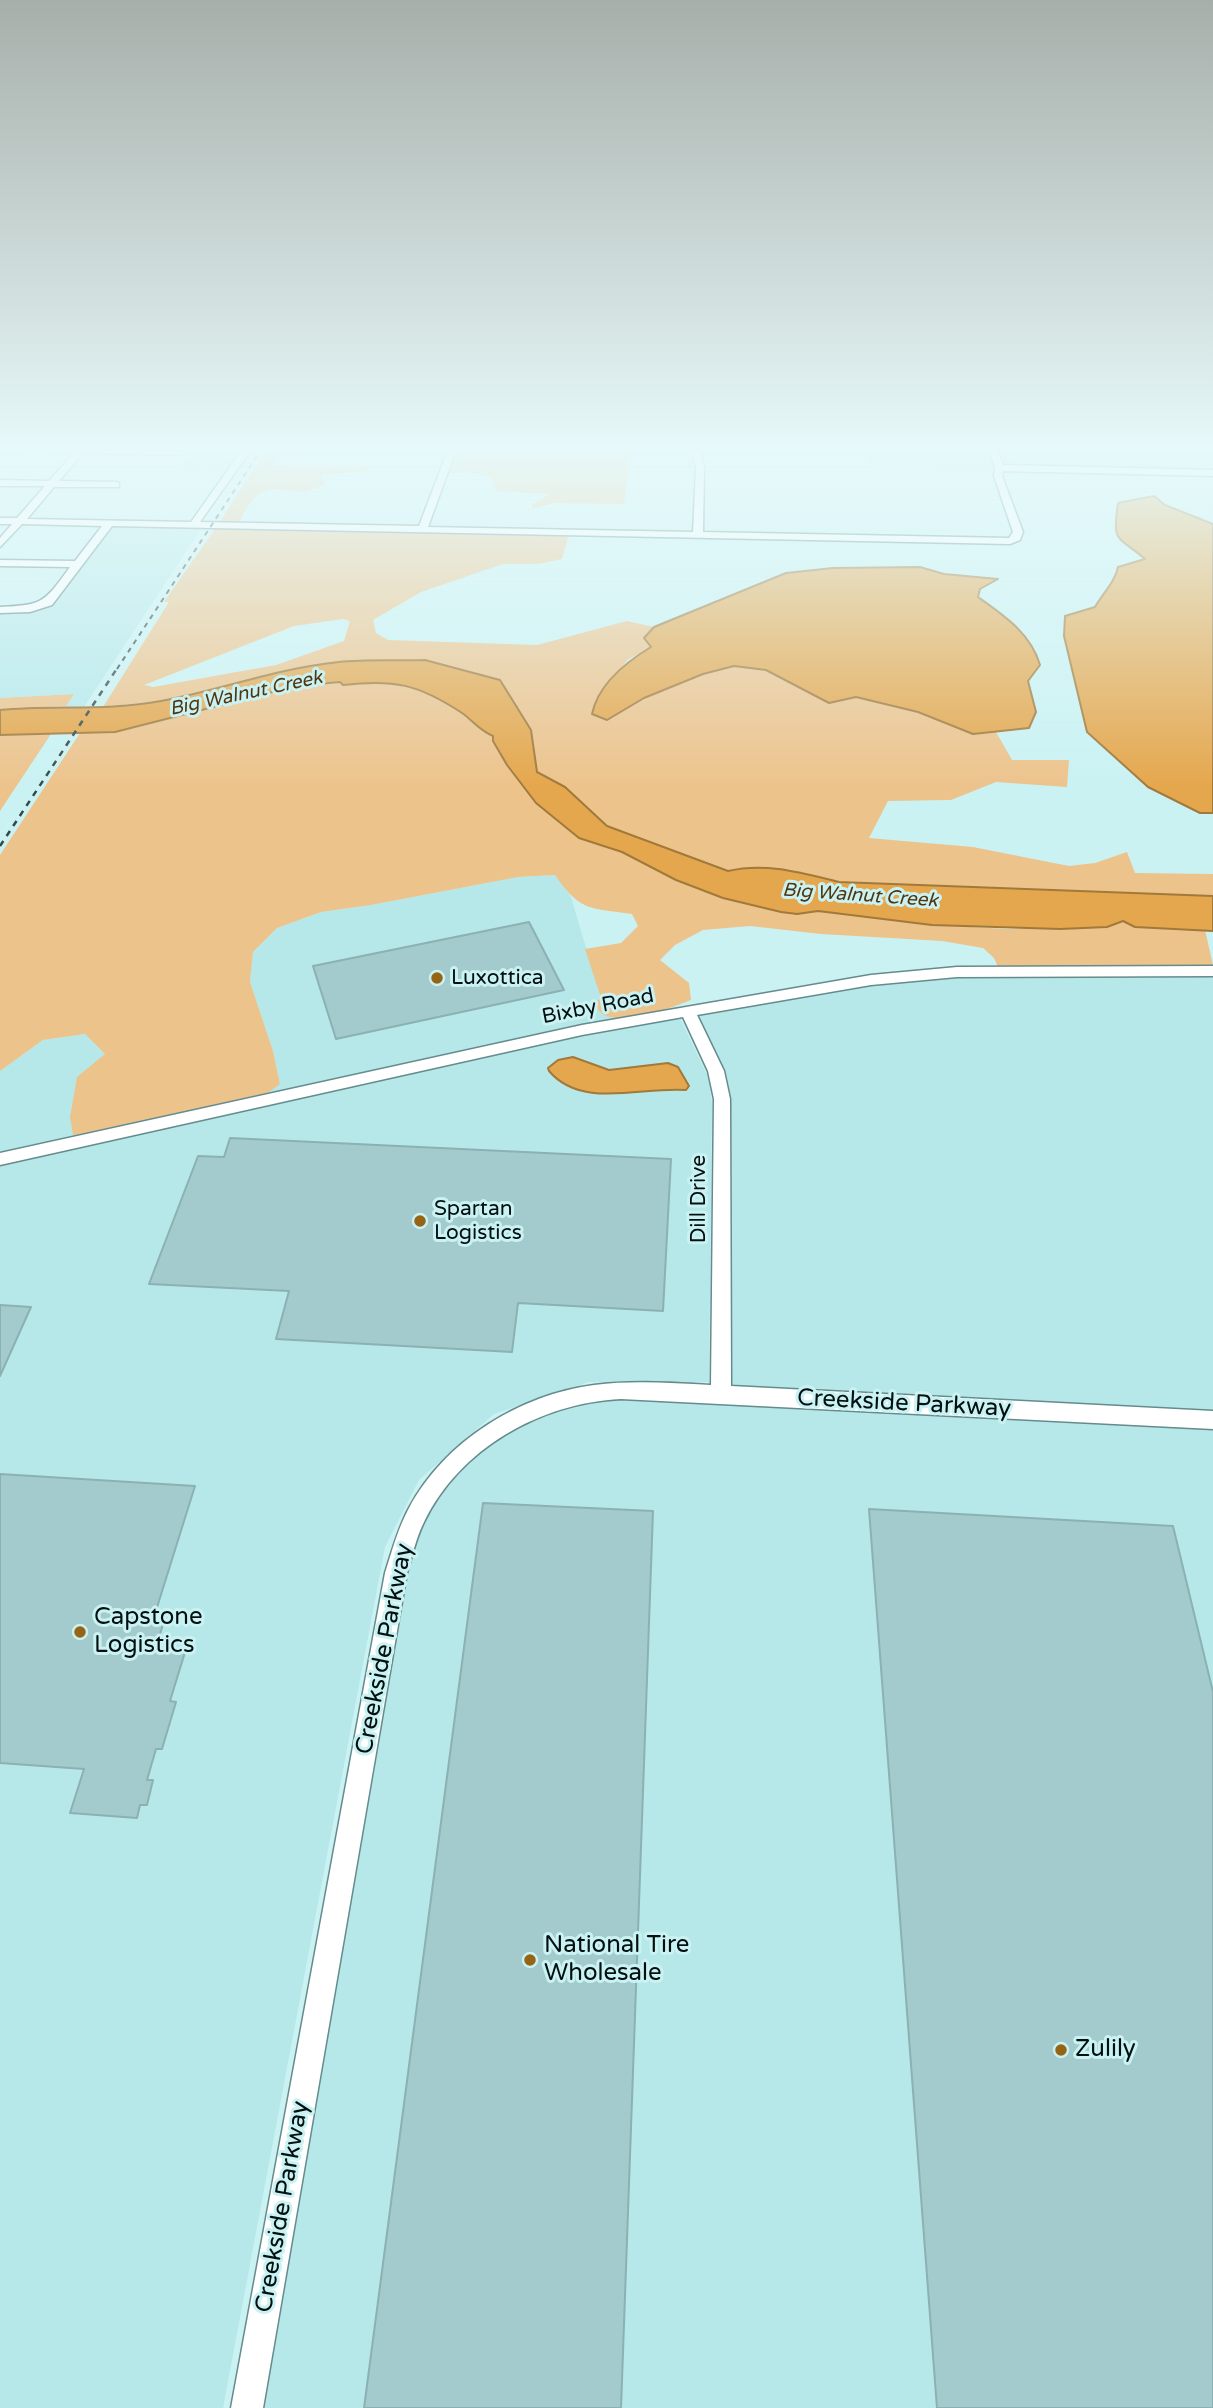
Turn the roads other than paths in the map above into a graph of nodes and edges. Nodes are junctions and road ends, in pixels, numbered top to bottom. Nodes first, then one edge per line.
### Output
1 (0, 563) edge
2 (78, 564) joint
3 (0, 610) edge
4 (1213, 971) edge
5 (687, 1010) junction
6 (0, 1159) edge
7 (720, 1394) junction
8 (1213, 1420) edge
9 (247, 2408) edge

1 - 2 street
2 - 3 street
4 - 5 street, Bixby Road
5 - 6 street, Bixby Road
5 - 7 street, Dill Drive
7 - 8 street, Creekside Parkway
7 - 9 street, Creekside Parkway

